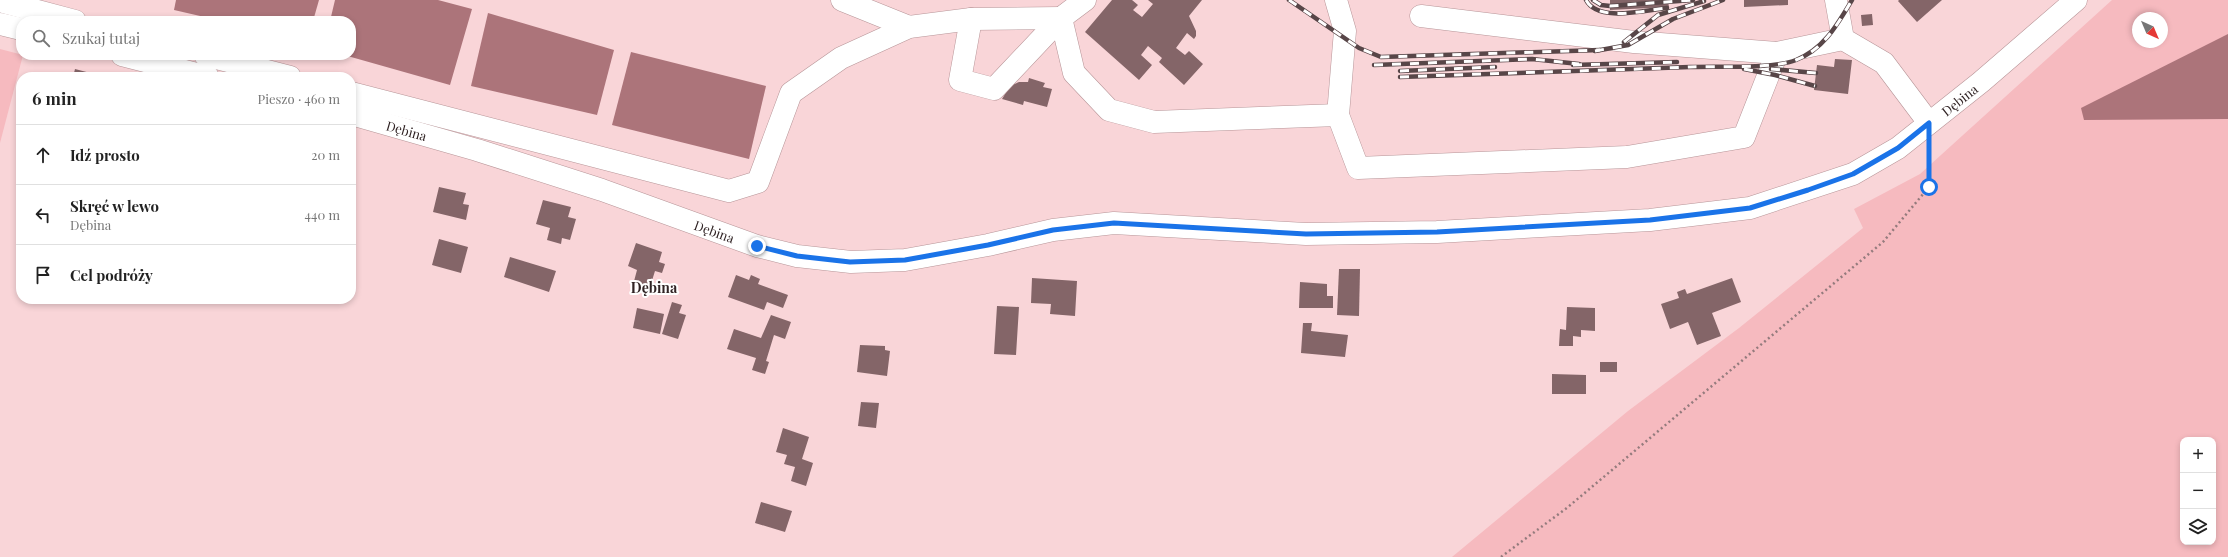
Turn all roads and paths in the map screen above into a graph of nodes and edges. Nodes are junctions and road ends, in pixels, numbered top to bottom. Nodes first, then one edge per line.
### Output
1 (842, 0) edge
2 (1085, 0) edge
3 (1336, 0) edge
4 (1836, 0) edge
5 (2076, 0) edge
6 (0, 1) edge
7 (56, 16) edge
8 (1421, 16) dead end
9 (1061, 18) junction
10 (971, 19) junction
11 (0, 24) edge
12 (909, 27) junction
13 (16, 28) edge
14 (1843, 40) junction
15 (1777, 52) junction
16 (142, 60) edge
17 (224, 60) edge
18 (188, 72) edge
19 (271, 72) edge
20 (356, 94) edge
21 (356, 115) edge
22 (1338, 115) junction
23 (1929, 123) junction
24 (1501, 557) edge

1 - 12 street
2 - 9 street
3 - 22 street
4 - 14 street
5 - 23 street, Dębina
6 - 7 street
8 - 15 street
9 - 10 street
9 - 10 street
9 - 22 street
10 - 12 street
11 - 13 street
12 - 20 street
14 - 15 street
14 - 23 street
15 - 22 street
16 - 18 street
17 - 19 street
21 - 23 street, Dębina
23 - 24 path

